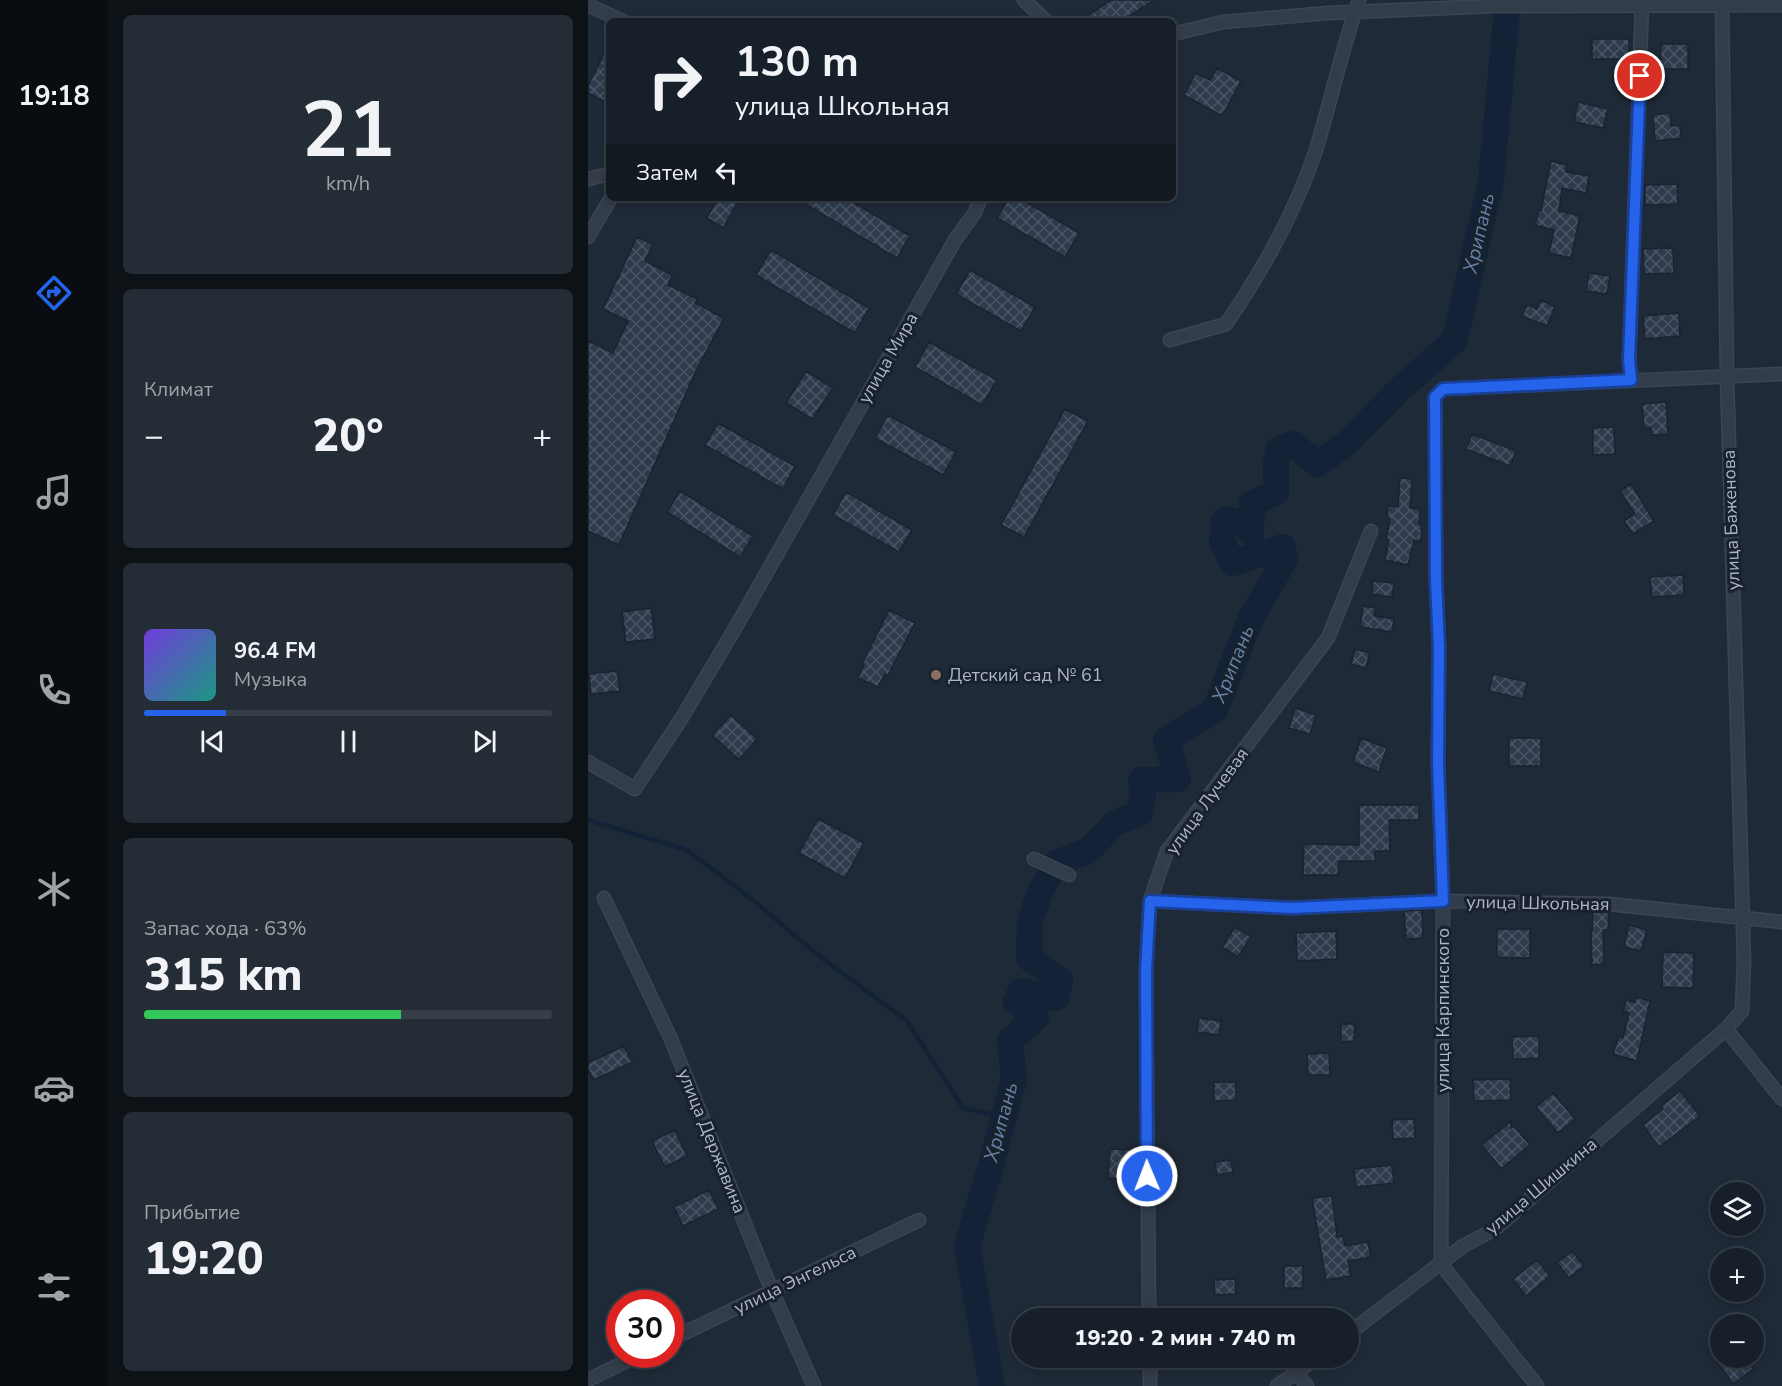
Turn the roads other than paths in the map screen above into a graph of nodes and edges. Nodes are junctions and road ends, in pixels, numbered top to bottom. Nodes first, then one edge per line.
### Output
1 (1024, 0) edge
2 (1738, 3) edge
3 (588, 4) edge
4 (1642, 5) junction
5 (1722, 5) junction
6 (1782, 5) edge
7 (1357, 6) edge
8 (617, 18) edge
9 (1043, 18) edge
10 (1176, 33) edge
11 (606, 175) edge
12 (588, 179) edge
13 (609, 201) edge
14 (980, 201) edge
15 (588, 237) edge
16 (1170, 340) dead end
17 (1782, 374) edge
18 (1726, 376) junction
19 (1631, 380) junction
20 (1371, 531) dead end
21 (588, 762) edge
22 (1034, 859) dead end
23 (1069, 875) dead end
24 (604, 898) dead end
25 (1150, 901) junction
26 (1443, 901) junction
27 (1743, 919) junction
28 (1782, 921) edge
29 (1726, 1029) junction
30 (1782, 1099) edge
31 (919, 1220) dead end
32 (1441, 1264) junction
33 (772, 1291) junction
34 (1149, 1308) edge
35 (1359, 1326) edge
36 (684, 1333) edge
37 (612, 1368) edge
38 (1150, 1368) edge
39 (1303, 1368) edge
40 (1296, 1373) junction
41 (588, 1380) edge
42 (814, 1386) edge
43 (1150, 1386) edge
44 (1277, 1386) edge
45 (1307, 1386) edge
46 (1537, 1386) edge

1 - 9 street
2 - 5 street
2 - 6 street
3 - 8 street
4 - 5 street
4 - 7 street
4 - 19 street
5 - 18 street, улица Баженова
7 - 10 street
7 - 16 street
11 - 12 street
13 - 15 street
14 - 21 street, улица Мира
17 - 18 street
18 - 19 street
18 - 27 street, улица Баженова
19 - 26 street, улица Карпинского
20 - 25 street, улица Лучевая
22 - 23 street
24 - 33 street, улица Державина
25 - 26 street, улица Школьная
25 - 34 street, улица Лучевая
26 - 27 street, улица Школьная
26 - 32 street, улица Карпинского
27 - 28 street, улица Школьная
27 - 29 street, улица Баженова
29 - 30 street
29 - 32 street, улица Шишкина
31 - 33 street, улица Энгельса
32 - 35 street, улица Шишкина
32 - 46 street
33 - 36 street, улица Энгельса
33 - 42 street, улица Державина
37 - 41 street
38 - 43 street
39 - 40 street
40 - 44 street
40 - 45 street

